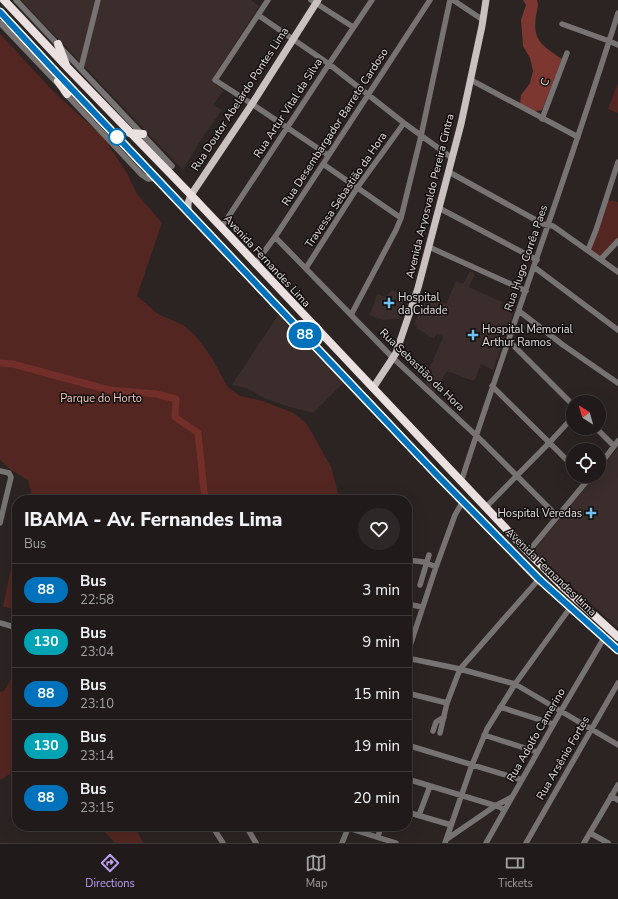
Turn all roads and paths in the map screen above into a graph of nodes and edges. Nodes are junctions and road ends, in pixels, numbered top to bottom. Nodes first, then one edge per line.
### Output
1 (4, 0) edge
2 (16, 0) edge
3 (98, 0) edge
4 (268, 0) edge
5 (372, 0) edge
6 (430, 0) edge
7 (450, 0) edge
8 (453, 0) edge
9 (486, 0) edge
10 (315, 1) edge
11 (0, 12) edge
12 (618, 13) edge
13 (258, 15) junction
14 (483, 20) junction
15 (0, 23) edge
16 (562, 24) dead end
17 (353, 27) junction
18 (292, 39) junction
19 (609, 41) junction
20 (58, 44) junction
21 (618, 45) edge
22 (567, 52) dead end
23 (329, 64) junction
24 (50, 66) junction
25 (67, 67) junction
26 (81, 68) junction
27 (471, 80) junction
28 (67, 94) junction
29 (369, 94) junction
30 (252, 104) junction
31 (542, 119) junction
32 (404, 123) junction
33 (288, 127) junction
34 (130, 132) junction
35 (143, 134) junction
36 (421, 136) junction
37 (578, 137) junction
38 (328, 155) junction
39 (452, 158) junction
40 (618, 162) edge
41 (323, 164) junction
42 (170, 168) junction
43 (449, 172) junction
44 (156, 178) junction
45 (358, 188) junction
46 (191, 195) junction
47 (439, 208) junction
48 (188, 212) junction
49 (401, 218) junction
50 (548, 225) junction
51 (221, 228) junction
52 (275, 238) junction
53 (618, 241) edge
54 (429, 247) junction
55 (588, 250) junction
56 (601, 259) junction
57 (537, 260) junction
58 (255, 264) junction
59 (306, 268) junction
60 (534, 268) junction
61 (618, 272) edge
62 (526, 291) junction
63 (519, 311) junction
64 (351, 315) junction
65 (618, 330) edge
66 (509, 341) junction
67 (393, 358) junction
68 (618, 383) edge
69 (492, 386) junction
70 (373, 388) junction
71 (566, 399) edge
72 (566, 425) edge
73 (605, 435) edge
74 (476, 436) junction
75 (550, 442) junction
76 (616, 444) edge
77 (606, 457) edge
78 (566, 459) edge
79 (0, 471) edge
80 (516, 475) junction
81 (461, 482) junction
82 (582, 483) edge
83 (463, 501) junction
84 (486, 507) junction
85 (557, 516) junction
86 (0, 523) edge
87 (528, 552) junction
88 (429, 555) dead end
89 (412, 561) edge
90 (427, 563) junction
91 (436, 567) junction
92 (539, 579) junction
93 (420, 585) dead end
94 (412, 605) edge
95 (422, 607) junction
96 (570, 608) junction
97 (0, 623) edge
98 (12, 626) edge
99 (618, 637) edge
100 (604, 638) junction
101 (412, 639) edge
102 (618, 650) edge
103 (412, 659) edge
104 (460, 669) junction
105 (618, 683) edge
106 (515, 684) junction
107 (412, 694) edge
108 (447, 703) junction
109 (500, 707) junction
110 (561, 711) junction
111 (444, 717) junction
112 (553, 724) junction
113 (591, 729) junction
114 (433, 731) dead end
115 (440, 733) dead end
116 (484, 734) junction
117 (618, 745) edge
118 (412, 746) edge
119 (537, 752) junction
120 (472, 765) junction
121 (522, 780) junction
122 (412, 781) edge
123 (618, 785) edge
124 (430, 786) junction
125 (461, 795) junction
126 (611, 796) junction
127 (512, 797) junction
128 (618, 800) edge
129 (495, 806) junction
130 (504, 810) junction
131 (412, 813) edge
132 (419, 815) junction
133 (451, 825) junction
134 (215, 831) edge
135 (249, 831) edge
136 (346, 831) edge
137 (360, 831) edge
138 (380, 831) edge
139 (590, 833) junction
140 (378, 837) junction
141 (446, 841) edge
142 (393, 842) edge
143 (223, 843) edge
144 (256, 843) edge
145 (342, 843) edge
146 (486, 843) edge
147 (526, 843) edge
148 (584, 843) edge
149 (608, 843) edge

1 - 25 highway, Avenida Fernandes Lima
2 - 20 street, Avenida Fernandes Lima
3 - 26 street
4 - 13 street
5 - 17 street, Rua Artur Vital da Silva
6 - 29 street, Rua Desembargador Barreto Cardoso
7 - 36 street
8 - 14 street
9 - 14 main road, Avenida Aryosvaldo Pereira Cintra
10 - 17 street
10 - 18 main road, Rua Doutor Abelardo Pontes Lima
11 - 24 highway, Avenida Fernandes Lima
12 - 19 street, Rua Hugo Corrêa Paes
13 - 18 street
13 - 30 street
14 - 27 main road, Avenida Aryosvaldo Pereira Cintra
15 - 28 street, Avenida Fernandes Lima
16 - 19 street
17 - 23 street, Rua Artur Vital da Silva
18 - 23 street
18 - 30 main road, Rua Doutor Abelardo Pontes Lima
19 - 21 street
19 - 37 street, Rua Hugo Corrêa Paes
20 - 25 highway
20 - 26 street, Avenida Fernandes Lima
22 - 31 street, C
23 - 29 street
23 - 33 street, Rua Artur Vital da Silva
24 - 28 highway
24 - 44 highway, Avenida Fernandes Lima
25 - 34 highway, Avenida Fernandes Lima
26 - 35 street, Avenida Fernandes Lima
27 - 31 street
27 - 39 main road, Avenida Aryosvaldo Pereira Cintra
28 - 44 street, Avenida Fernandes Lima
29 - 32 street
29 - 38 street, Rua Desembargador Barreto Cardoso
30 - 33 street
30 - 46 main road, Rua Doutor Abelardo Pontes Lima
31 - 37 street
32 - 36 street
32 - 45 street, Travessa Sebastião da Hora
33 - 38 street
33 - 51 street, Rua Artur Vital da Silva
34 - 35 highway
34 - 42 highway, Avenida Fernandes Lima
35 - 42 street, Avenida Fernandes Lima
36 - 39 street
36 - 49 street
37 - 50 street, Rua Hugo Corrêa Paes
38 - 41 street, Rua Desembargador Barreto Cardoso
39 - 43 main road, Avenida Aryosvaldo Pereira Cintra
40 - 55 street
41 - 45 street
41 - 52 street, Rua Desembargador Barreto Cardoso
42 - 44 highway
42 - 46 highway, Avenida Fernandes Lima
43 - 47 main road, Avenida Aryosvaldo Pereira Cintra
43 - 50 street
44 - 48 highway, Avenida Fernandes Lima
45 - 49 street
45 - 59 street, Travessa Sebastião da Hora
46 - 48 main road, Rua Doutor Abelardo Pontes Lima
46 - 51 highway, Avenida Fernandes Lima
47 - 54 main road, Avenida Aryosvaldo Pereira Cintra
47 - 57 street
48 - 83 highway, Avenida Fernandes Lima
49 - 64 street
50 - 55 street
50 - 57 street, Rua Hugo Corrêa Paes
51 - 58 highway, Avenida Fernandes Lima
52 - 58 street, Rua Desembargador Barreto Cardoso
52 - 59 street, Rua Sebastião da Hora
53 - 56 street
54 - 62 street
54 - 67 main road, Avenida Aryosvaldo Pereira Cintra
55 - 56 street
56 - 61 street
57 - 60 street, Rua Hugo Corrêa Paes
58 - 70 highway, Avenida Fernandes Lima
59 - 64 street, Rua Sebastião da Hora
60 - 62 street, Rua Hugo Corrêa Paes
60 - 65 street
62 - 63 street, Rua Hugo Corrêa Paes
63 - 66 street, Rua Hugo Corrêa Paes
63 - 68 street
64 - 67 street, Rua Sebastião da Hora
66 - 69 street, Rua Hugo Corrêa Paes
66 - 71 street
67 - 70 main road, Avenida Aryosvaldo Pereira Cintra
67 - 74 street, Rua Sebastião da Hora
69 - 74 street, Rua Hugo Corrêa Paes
69 - 75 street
70 - 81 highway, Avenida Fernandes Lima
72 - 75 street
73 - 76 street
74 - 80 street, Rua Sebastião da Hora
74 - 81 street, Rua Hugo Corrêa Paes
75 - 78 street
75 - 80 street
76 - 77 street
79 - 86 street
80 - 84 street
80 - 85 street, Rua Sebastião da Hora
81 - 84 highway, Avenida Fernandes Lima
82 - 85 street
83 - 91 street
83 - 92 highway, Avenida Fernandes Lima
84 - 87 highway, Avenida Fernandes Lima
85 - 87 street
87 - 99 highway, Avenida Fernandes Lima
88 - 90 street
89 - 90 street
90 - 91 street
90 - 93 street
91 - 95 street
92 - 96 highway, Avenida Fernandes Lima
92 - 104 street
94 - 95 street
95 - 101 street
96 - 100 highway, Avenida Fernandes Lima
96 - 106 street
97 - 98 street
100 - 102 highway, Avenida Fernandes Lima
100 - 110 street, Rua Adolfo Camerino
103 - 104 street
104 - 106 street
104 - 108 street
105 - 113 street, Rua Arsênio Fortes
106 - 109 street
106 - 110 street
107 - 108 street
108 - 111 street
109 - 112 street
109 - 116 street
110 - 112 street, Rua Adolfo Camerino
110 - 113 street
111 - 114 street
111 - 115 street
112 - 119 street, Rua Adolfo Camerino
113 - 117 street
113 - 147 street, Rua Arsênio Fortes
116 - 119 street
116 - 120 street
118 - 120 street
119 - 121 street, Rua Adolfo Camerino
120 - 121 street
120 - 125 street
121 - 127 street, Rua Adolfo Camerino
122 - 124 street
123 - 126 street
124 - 125 street
124 - 132 street
125 - 129 street
125 - 133 street
126 - 128 street
126 - 139 street
127 - 129 street
127 - 130 street, Rua Adolfo Camerino
129 - 130 street
129 - 141 street
130 - 146 street, Rua Adolfo Camerino
131 - 132 street
132 - 133 street
133 - 141 street
134 - 143 street
135 - 144 street
136 - 145 street
137 - 140 street
138 - 140 street
139 - 148 street
139 - 149 street
140 - 142 street

